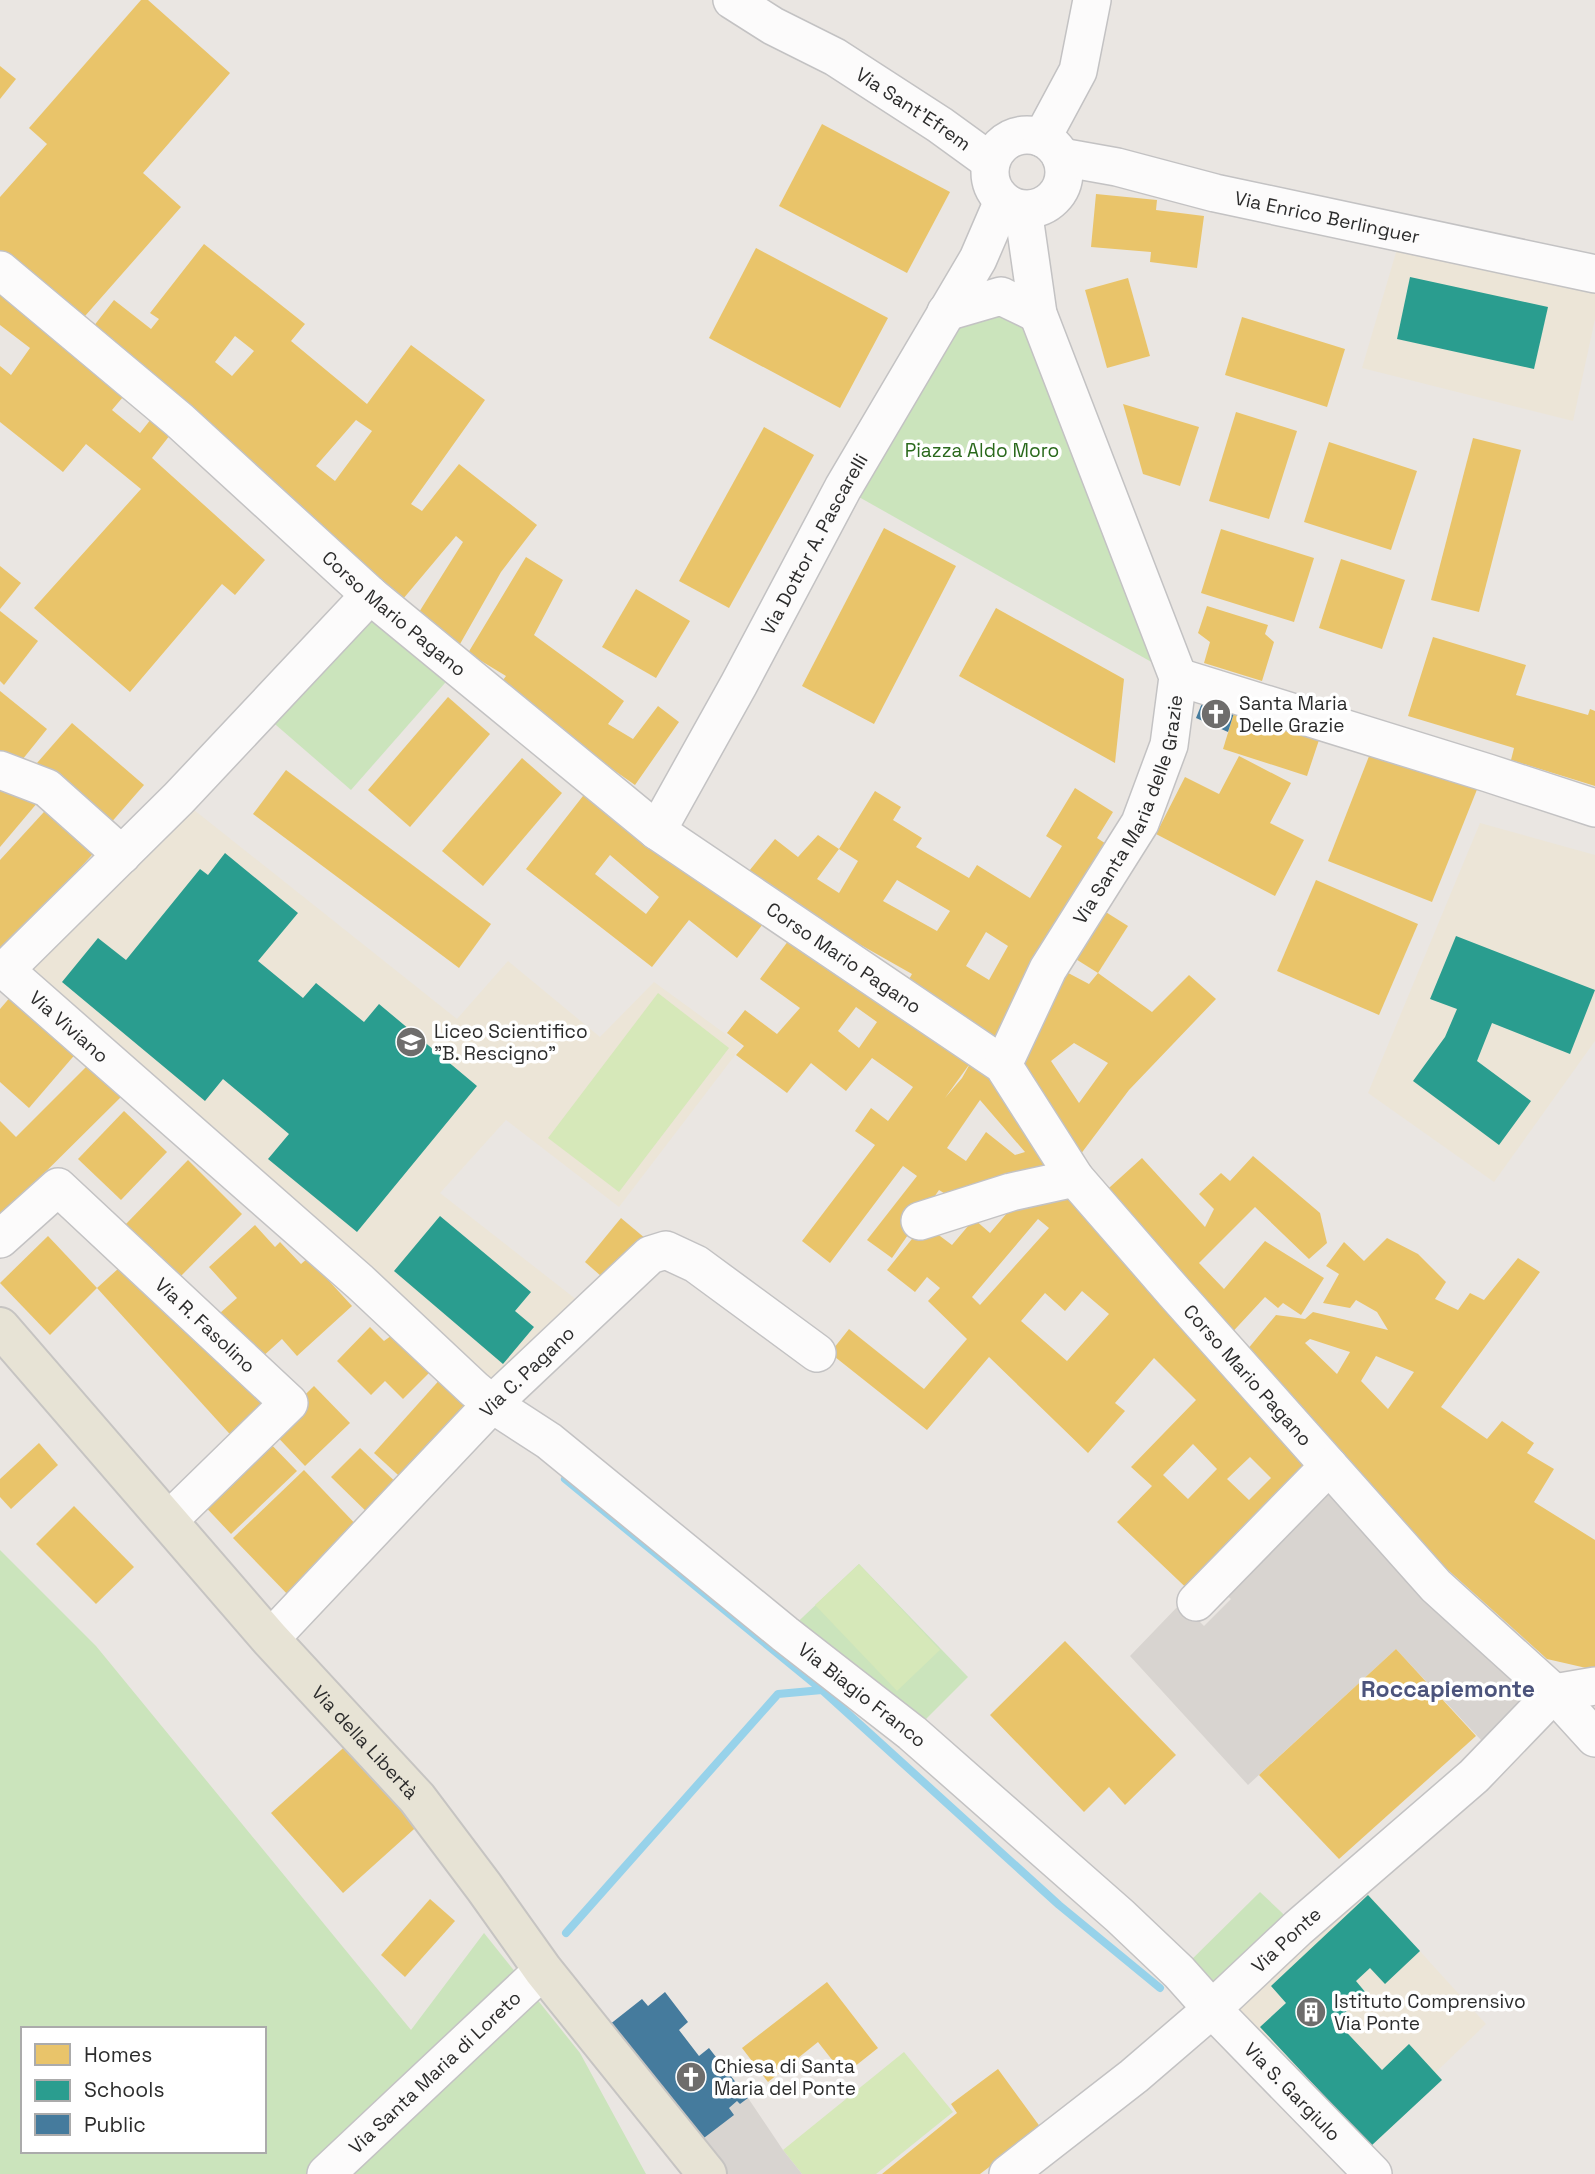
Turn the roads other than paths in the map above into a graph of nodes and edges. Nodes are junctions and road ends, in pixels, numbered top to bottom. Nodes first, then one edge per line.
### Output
1 (732, 0) edge
2 (773, 0) edge
3 (1092, 0) edge
4 (835, 57) junction
5 (1028, 173) junction
6 (0, 270) edge
7 (1595, 274) edge
8 (1036, 301) junction
9 (946, 312) junction
10 (370, 595) junction
11 (1178, 677) junction
12 (0, 769) edge
13 (1595, 808) edge
14 (657, 831) junction
15 (122, 855) junction
16 (2, 970) edge
17 (1003, 1065) junction
18 (1075, 1178) junction
19 (920, 1221) dead end
20 (0, 1239) edge
21 (0, 1327) edge
22 (817, 1353) dead end
23 (492, 1404) junction
24 (1329, 1466) junction
25 (169, 1520) junction
26 (1196, 1602) dead end
27 (270, 1639) junction
28 (1595, 1686) edge
29 (1554, 1693) junction
30 (1595, 1738) edge
31 (543, 1970) junction
32 (1212, 2009) junction
33 (326, 2174) edge
34 (708, 2174) edge
35 (1008, 2174) edge
36 (1373, 2174) edge

1 - 4 street, Via Sant'Efrem
2 - 4 street, Via Sant'Efrem
3 - 5 street, Via Dottor A. Pascarelli
4 - 5 street, Via Sant'Efrem
5 - 7 street, Via Enrico Berlinguer
5 - 8 street
5 - 9 street, Via Dottor A. Pascarelli
6 - 10 street, Corso Mario Pagano
8 - 9 street
8 - 11 street
9 - 14 street, Via Dottor A. Pascarelli
10 - 14 street, Corso Mario Pagano
10 - 15 street, Via Viviano
11 - 13 street, Via Santa Maria delle Grazie
11 - 17 street, Via Santa Maria delle Grazie
12 - 15 street
14 - 17 street, Corso Mario Pagano
15 - 16 street, Via Viviano
16 - 23 street, Via Viviano
17 - 18 street, Corso Mario Pagano
18 - 19 street
18 - 24 street, Corso Mario Pagano
20 - 25 street, Via R. Fasolino
21 - 25 main road, Via della Libertà
22 - 23 street, Via C. Pagano
23 - 27 street, Via C. Pagano
23 - 32 street, Via Biagio Franco
24 - 26 street
24 - 29 street, Corso Mario Pagano
25 - 27 main road, Via della Libertà
27 - 31 main road, Via della Libertà
28 - 29 street
29 - 30 street, Corso Mario Pagano
29 - 32 street, Via Ponte
31 - 33 street, Via Santa Maria di Loreto
31 - 34 main road, Via della Libertà
32 - 35 street, Via Ponte
32 - 36 street, Via S. Gargiulo

